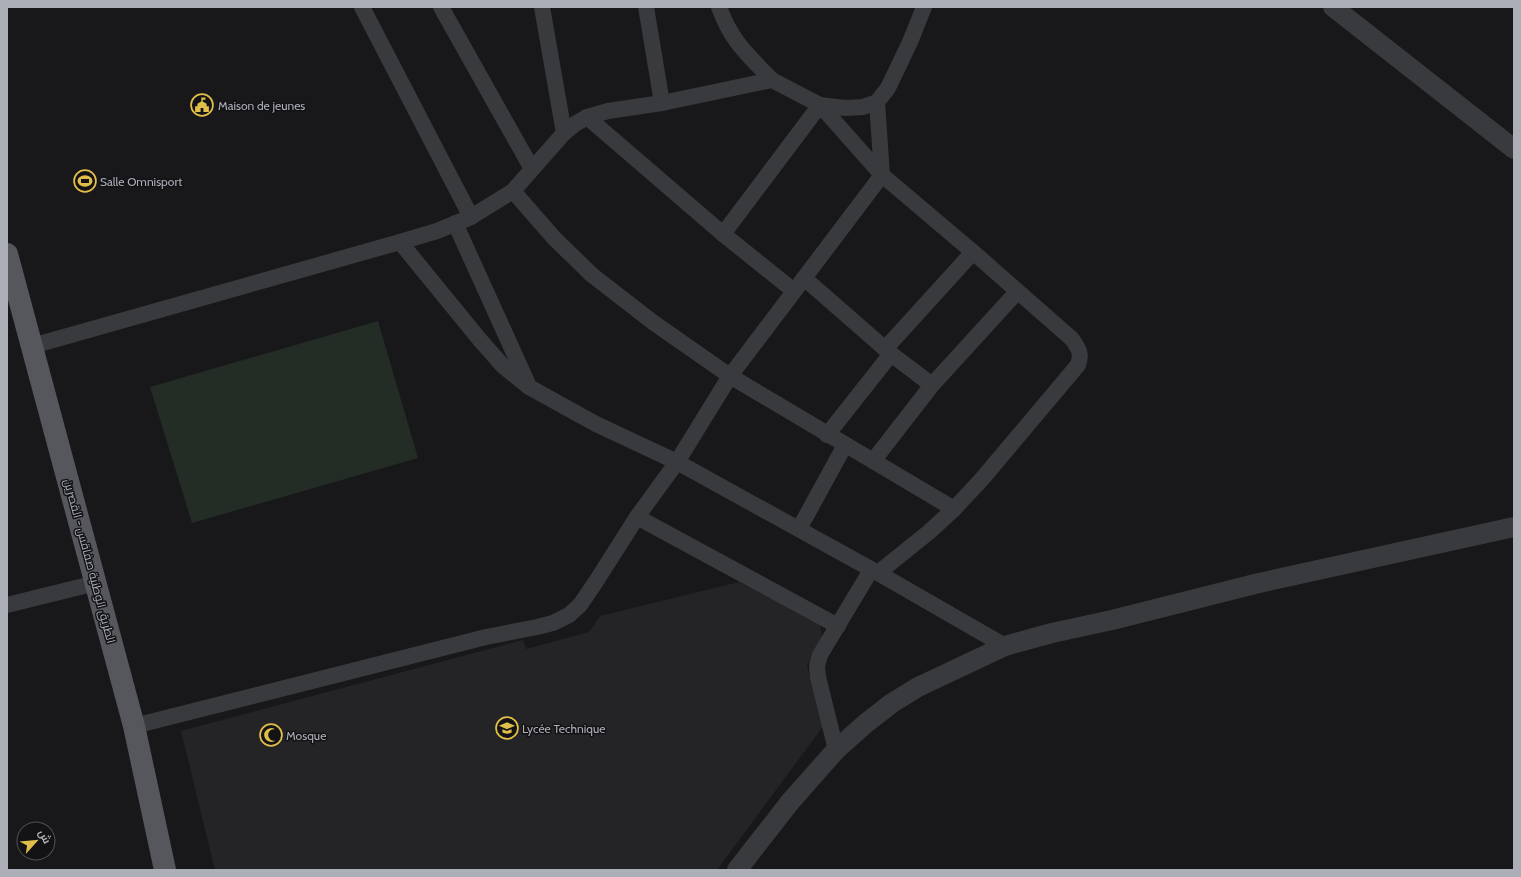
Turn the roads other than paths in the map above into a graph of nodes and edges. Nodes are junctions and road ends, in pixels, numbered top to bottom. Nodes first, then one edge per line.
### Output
1 (362, 7) edge
2 (441, 7) edge
3 (542, 7) edge
4 (646, 7) edge
5 (719, 7) edge
6 (924, 7) edge
7 (1341, 10) edge
8 (772, 80) junction
9 (877, 102) junction
10 (662, 103) junction
11 (820, 105) junction
12 (587, 117) junction
13 (564, 132) junction
14 (1514, 149) edge
15 (532, 170) junction
16 (882, 175) junction
17 (513, 191) junction
18 (471, 217) junction
19 (455, 223) junction
20 (722, 234) junction
21 (400, 242) junction
22 (973, 252) junction
23 (7, 254) edge
24 (804, 278) junction
25 (794, 291) junction
26 (1017, 292) junction
27 (32, 346) junction
28 (888, 351) junction
29 (730, 376) junction
30 (932, 385) junction
31 (529, 387) junction
32 (827, 435) junction
33 (845, 445) junction
34 (873, 461) junction
35 (677, 462) junction
36 (954, 510) junction
37 (637, 517) junction
38 (1514, 527) edge
39 (799, 530) junction
40 (875, 571) junction
41 (96, 583) junction
42 (7, 604) edge
43 (838, 626) junction
44 (1005, 646) junction
45 (134, 726) junction
46 (836, 750) junction
47 (165, 870) edge
48 (737, 870) edge

1 - 18 street
2 - 15 street
3 - 13 street
4 - 10 street
5 - 8 street
6 - 9 street
7 - 14 street
8 - 10 street
8 - 11 street
9 - 11 street
9 - 16 street
10 - 12 street
11 - 16 street
11 - 20 street
12 - 13 street
12 - 20 street
13 - 15 street
15 - 17 street
16 - 22 street
16 - 24 street
17 - 18 street
17 - 29 street
18 - 19 street
19 - 21 street
19 - 31 street
20 - 25 street
21 - 27 street
21 - 31 street
22 - 26 street
22 - 28 street
23 - 27 main road, الطريق الوطنية صفاقس - القصرين
24 - 25 street
24 - 28 street
25 - 29 street
26 - 30 street
26 - 36 street
27 - 41 main road, الطريق الوطنية صفاقس - القصرين
28 - 30 street
28 - 32 street
29 - 32 street
29 - 35 street
30 - 34 street
31 - 35 street
32 - 33 street
33 - 34 street
33 - 39 street
34 - 36 street
35 - 37 street
35 - 39 street
36 - 40 street
37 - 43 street
37 - 45 street
38 - 44 street
39 - 40 street
40 - 43 street
40 - 44 street
41 - 42 street
41 - 45 main road, الطريق الوطنية صفاقس - القصرين
43 - 46 street
44 - 46 street
45 - 47 main road, الطريق الوطنية صفاقس - القصرين
46 - 48 street

